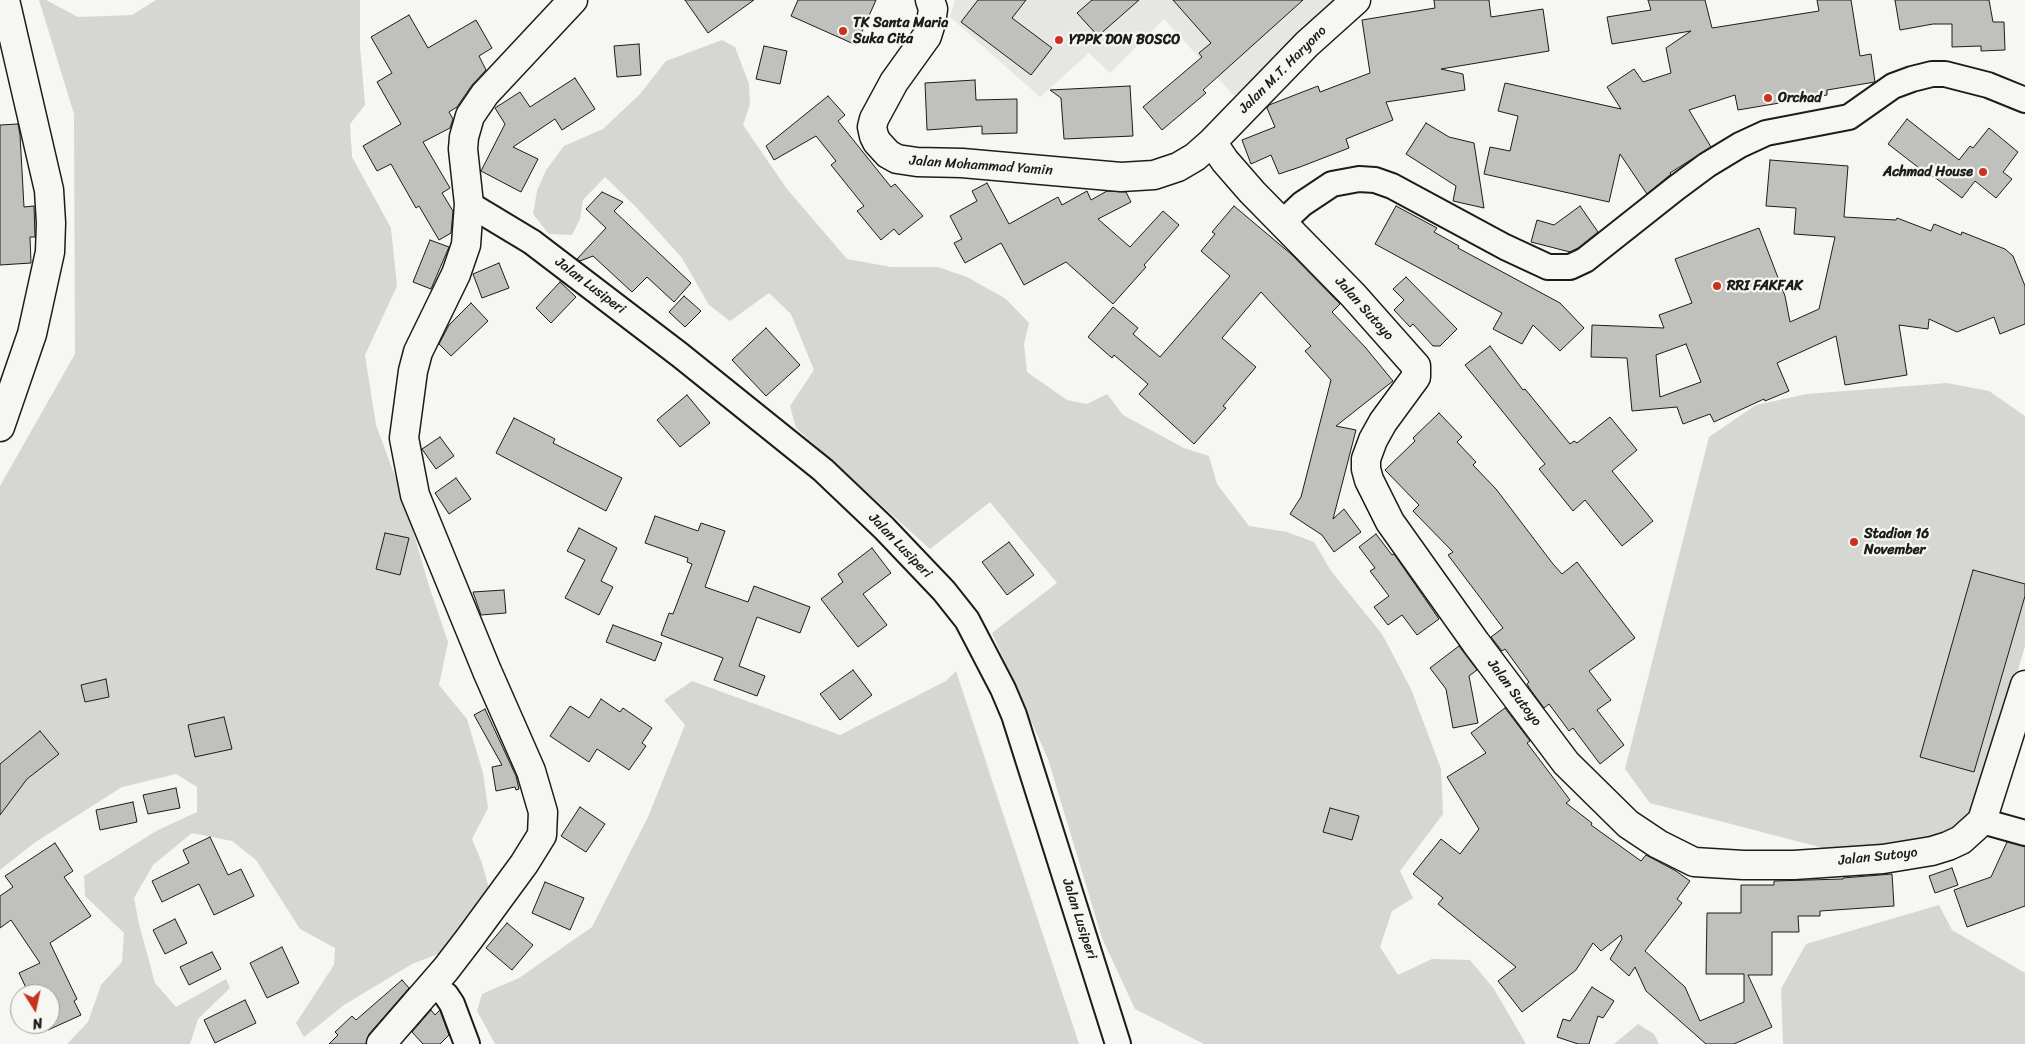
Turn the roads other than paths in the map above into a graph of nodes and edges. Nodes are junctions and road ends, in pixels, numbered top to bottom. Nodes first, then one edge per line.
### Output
1 (5, 0) edge
2 (573, 0) edge
3 (930, 0) edge
4 (1356, 0) edge
5 (2025, 100) edge
6 (1212, 142) junction
7 (469, 204) junction
8 (1283, 222) junction
9 (0, 427) edge
10 (2025, 686) edge
11 (1982, 821) junction
12 (2025, 833) edge
13 (433, 985) junction
14 (381, 1044) edge
15 (467, 1044) edge
16 (1118, 1044) edge

1 - 9 main road
2 - 7 main road
3 - 6 main road, Jalan Mohammad Yamin
4 - 6 main road, Jalan M.T. Haryono
5 - 8 street
6 - 8 main road, Jalan Sutoyo
7 - 13 main road
7 - 16 street, Jalan Lusiperi
8 - 11 main road, Jalan Sutoyo
10 - 11 main road
11 - 12 street
13 - 14 main road
13 - 15 street

